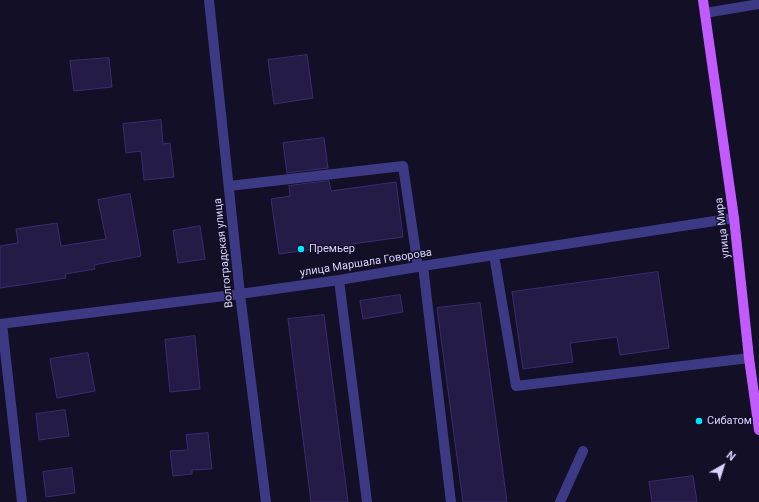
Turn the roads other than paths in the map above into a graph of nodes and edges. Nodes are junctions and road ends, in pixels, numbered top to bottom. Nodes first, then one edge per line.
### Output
1 (209, 0) edge
2 (703, 0) edge
3 (759, 4) edge
4 (705, 13) junction
5 (229, 186) junction
6 (734, 218) junction
7 (494, 255) junction
8 (420, 267) junction
9 (339, 280) junction
10 (240, 294) junction
11 (1, 324) edge
12 (749, 358) junction
13 (759, 430) edge
14 (583, 451) dead end
15 (22, 502) edge
16 (266, 502) edge
17 (367, 502) edge
18 (451, 502) edge
19 (560, 502) edge

1 - 5 street, Волгоградская улица
2 - 4 main road, улица Мира
3 - 4 street
4 - 6 main road, улица Мира
5 - 8 street
5 - 10 street, Волгоградская улица
6 - 7 street, улица Маршала Говорова
6 - 12 main road, улица Мира
7 - 8 street, улица Маршала Говорова
7 - 12 street
8 - 9 street, улица Маршала Говорова
8 - 18 street
9 - 10 street, улица Маршала Говорова
9 - 17 street
10 - 11 street, улица Маршала Говорова
10 - 16 street, Волгоградская улица
11 - 15 street
12 - 13 main road, улица Мира
14 - 19 street

